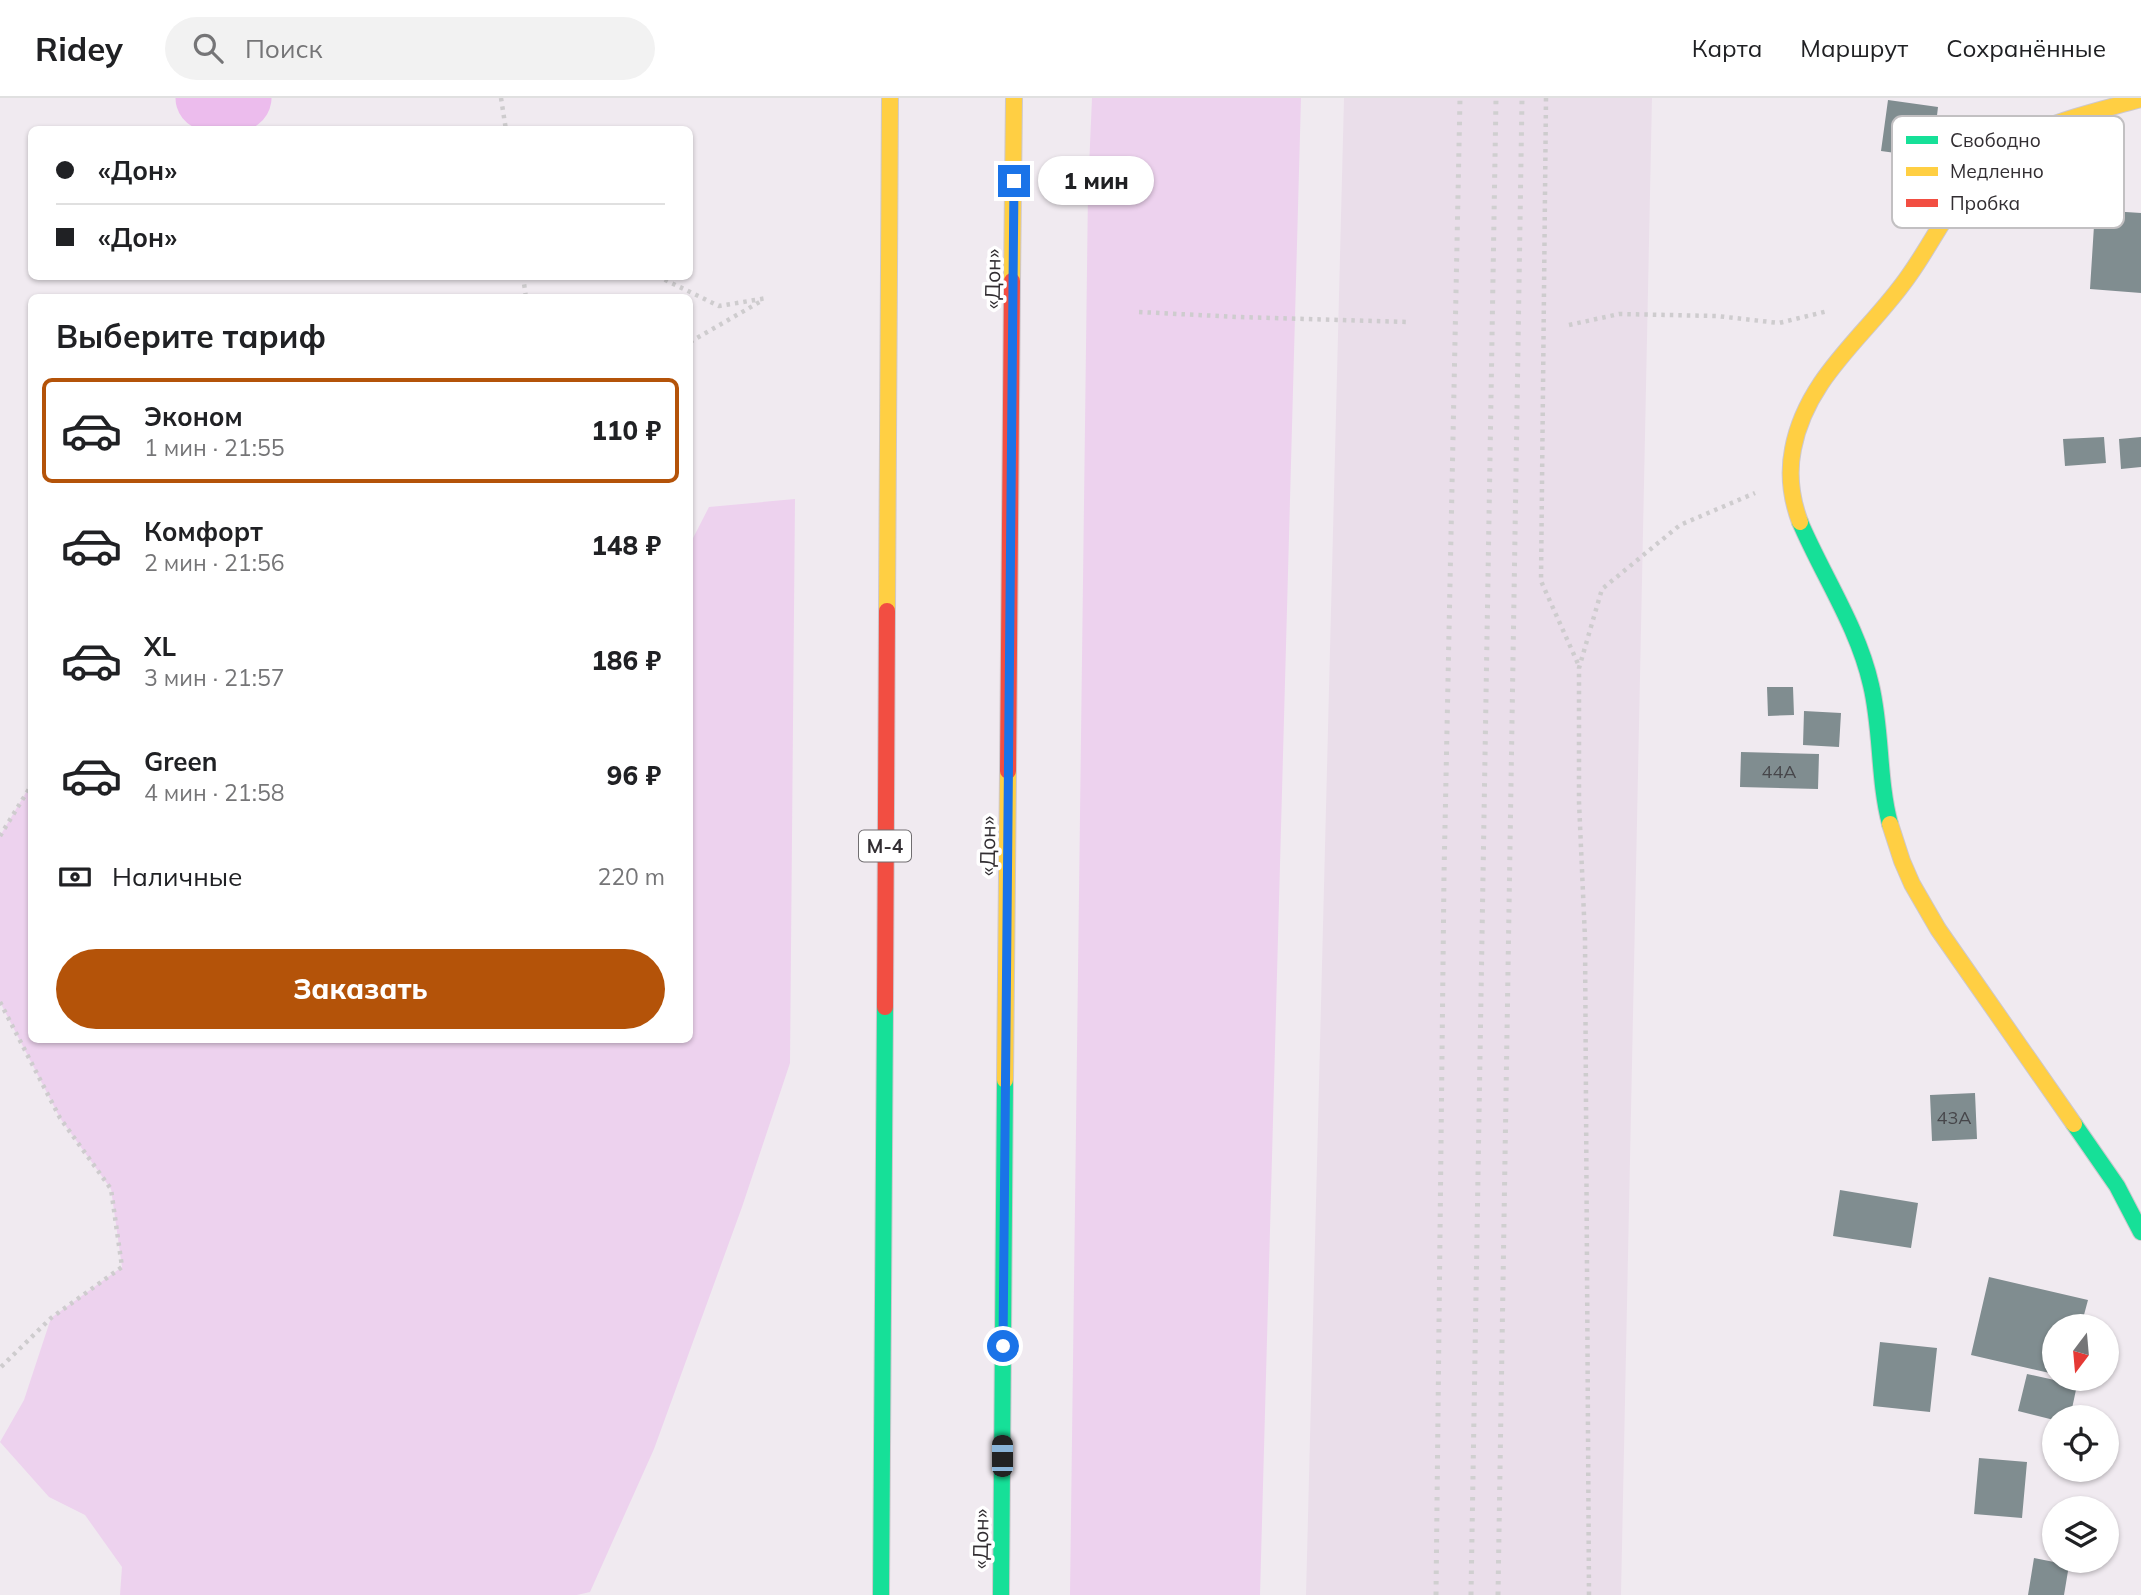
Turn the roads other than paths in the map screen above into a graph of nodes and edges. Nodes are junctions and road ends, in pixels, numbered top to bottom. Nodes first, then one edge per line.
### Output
1 (890, 98) edge
2 (1014, 98) edge
3 (2141, 99) edge
4 (2081, 116) edge
5 (1940, 228) edge
6 (2141, 1232) edge
7 (881, 1595) edge
8 (1001, 1595) edge

1 - 7 main road, М-4
2 - 8 main road, «Дон»
3 - 4 main road
5 - 6 main road

